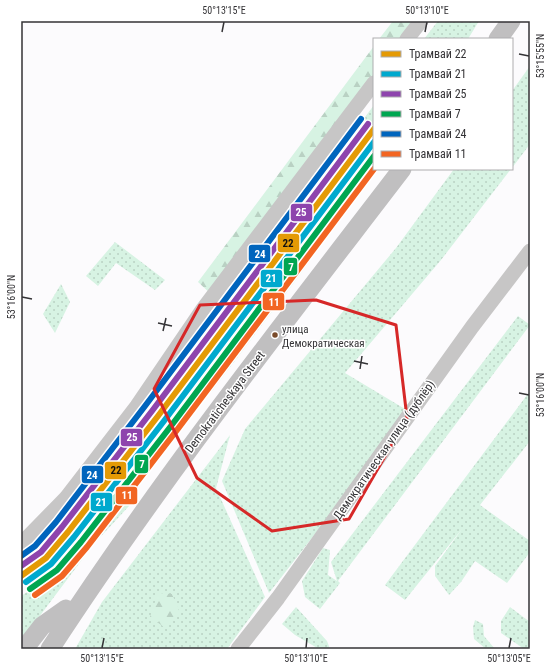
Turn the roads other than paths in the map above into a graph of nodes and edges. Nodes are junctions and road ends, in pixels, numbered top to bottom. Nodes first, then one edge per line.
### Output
1 (421, 21) edge
2 (511, 21) edge
3 (408, 38) edge
4 (499, 38) edge
5 (373, 84) edge
6 (401, 170) edge
7 (530, 251) edge
8 (21, 544) edge
9 (94, 581) junction
10 (66, 609) junction
11 (24, 649) edge
12 (36, 649) edge
13 (50, 649) edge
14 (238, 649) edge

1 - 3 street
2 - 4 main road
5 - 8 street
6 - 9 main road, Demokraticheskaya Street
7 - 14 street, Демократическая улица (дублёр)
9 - 10 main road, Demokraticheskaya Street
9 - 13 main road, Demokraticheskaya Street
10 - 11 main road
10 - 12 main road, Demokraticheskaya Street

